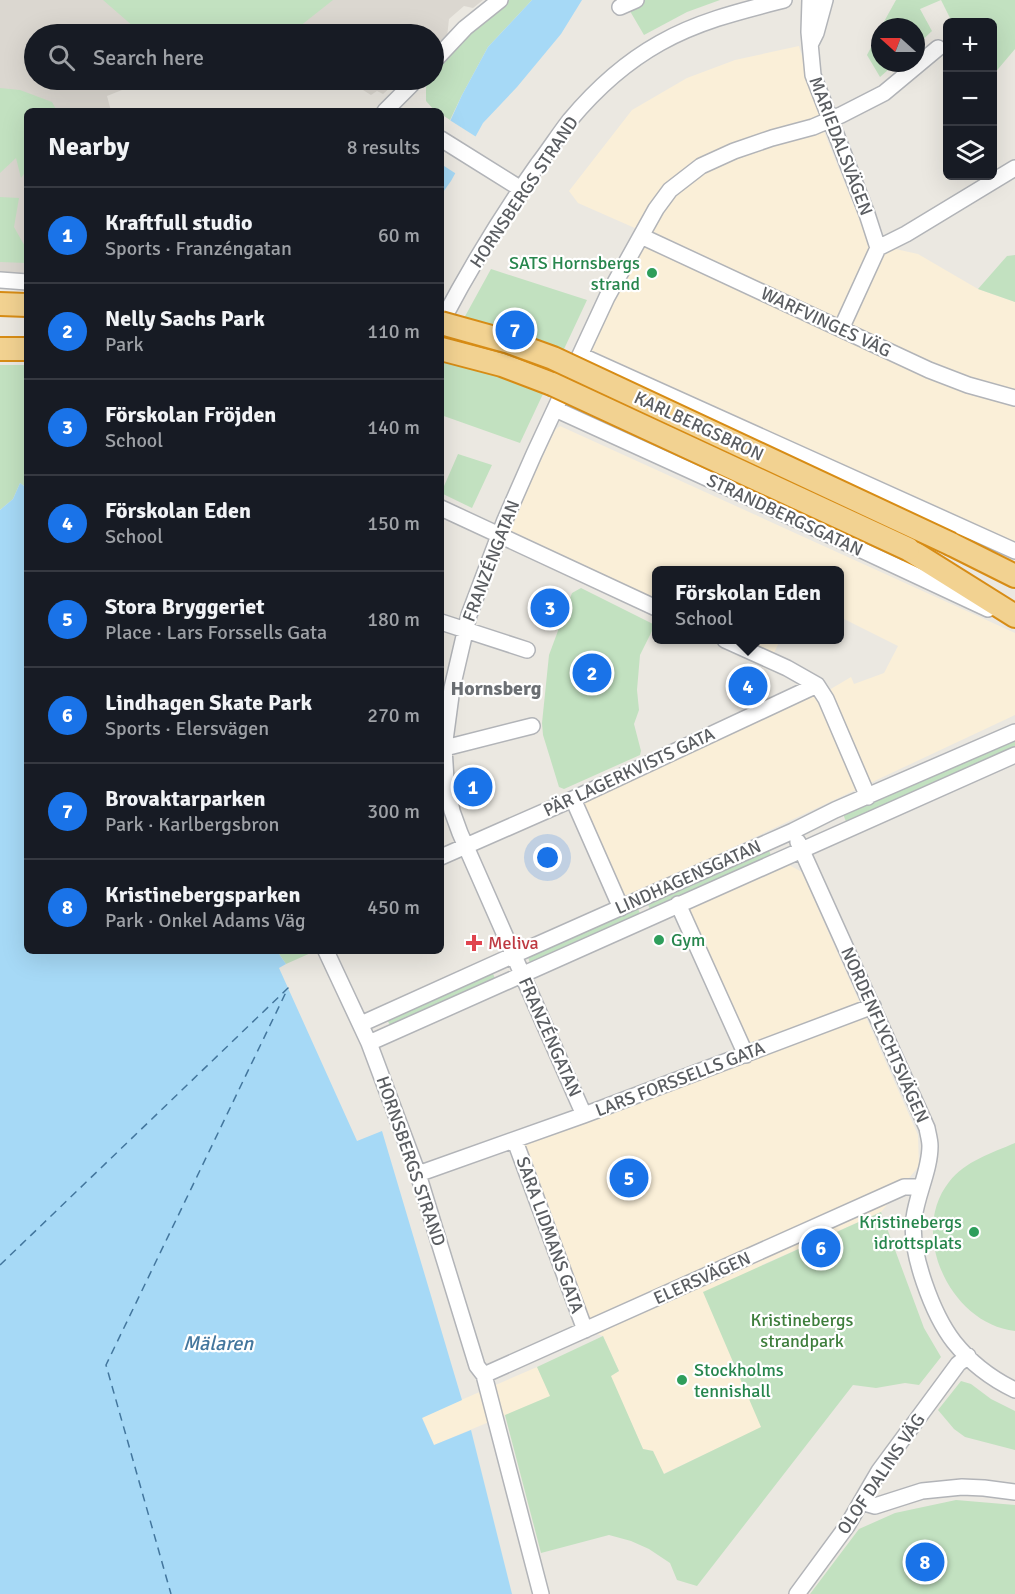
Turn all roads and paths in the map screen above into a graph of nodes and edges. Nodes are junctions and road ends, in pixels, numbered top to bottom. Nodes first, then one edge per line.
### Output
1 (500, 0) edge
2 (636, 0) edge
3 (784, 0) edge
4 (810, 0) edge
5 (825, 0) edge
6 (620, 7) dead end
7 (811, 43) junction
8 (938, 48) dead end
9 (444, 50) edge
10 (408, 90) edge
11 (393, 108) edge
12 (829, 120) junction
13 (444, 141) edge
14 (1010, 171) edge
15 (521, 189) junction
16 (641, 236) junction
17 (878, 248) junction
18 (0, 280) edge
19 (24, 282) edge
20 (0, 304) edge
21 (24, 305) edge
22 (444, 318) edge
23 (444, 324) edge
24 (841, 329) junction
25 (0, 349) edge
26 (24, 349) edge
27 (444, 350) edge
28 (580, 355) junction
29 (1015, 398) edge
30 (555, 409) junction
31 (444, 509) edge
32 (498, 536) junction
33 (951, 544) junction
34 (908, 549) junction
35 (1015, 551) edge
36 (1015, 564) edge
37 (1015, 576) edge
38 (1015, 597) edge
39 (652, 606) edge
40 (1015, 616) edge
41 (444, 622) edge
42 (1015, 622) edge
43 (465, 630) junction
44 (736, 644) edge
45 (527, 650) dead end
46 (817, 685) junction
47 (532, 726) dead end
48 (1015, 732) edge
49 (444, 742) edge
50 (444, 749) edge
51 (1015, 754) edge
52 (444, 759) edge
53 (868, 797) junction
54 (573, 799) junction
55 (793, 831) junction
56 (465, 846) junction
57 (802, 850) junction
58 (444, 856) edge
59 (678, 904) junction
60 (621, 908) junction
61 (327, 954) edge
62 (514, 955) junction
63 (523, 975) junction
64 (873, 1006) junction
65 (361, 1024) junction
66 (369, 1043) junction
67 (746, 1055) junction
68 (584, 1115) junction
69 (514, 1141) junction
70 (418, 1174) junction
71 (921, 1186) junction
72 (585, 1330) junction
73 (968, 1356) junction
74 (484, 1375) junction
75 (1015, 1390) edge
76 (1015, 1492) edge
77 (861, 1502) junction
78 (541, 1594) edge
79 (797, 1594) edge

1 - 9 street
2 - 6 street
3 - 15 street, HORNSBERGS STRAND
4 - 7 street, MARIEDALSVÄGEN
5 - 7 street, MARIEDALSVÄGEN
7 - 12 street, MARIEDALSVÄGEN
8 - 12 street, FRANZÉNGATAN
10 - 11 street
12 - 16 street, FRANZÉNGATAN
12 - 17 street, MARIEDALSVÄGEN
13 - 15 street
14 - 17 street
15 - 22 street, HORNSBERGS STRAND
16 - 24 street, WARFVINGES VÄG
16 - 28 street, FRANZÉNGATAN
17 - 24 street
18 - 19 street
20 - 21 highway
23 - 33 highway, KARLBERGSBRON, bridge
24 - 29 street, WARFVINGES VÄG
25 - 26 highway
27 - 34 highway, KARLBERGSBRON, bridge
28 - 30 street, FRANZÉNGATAN
28 - 35 street
30 - 32 street, FRANZÉNGATAN
30 - 42 street, STRANDBERGSGATAN
31 - 32 street
32 - 39 street
32 - 43 street, FRANZÉNGATAN
33 - 36 highway
33 - 37 highway
34 - 38 highway
34 - 40 highway
41 - 43 street
43 - 45 street
43 - 49 street, FRANZÉNGATAN
44 - 46 street
46 - 53 street
46 - 54 street, PÄR LAGERKVISTS GATA
47 - 50 street
48 - 53 street, LINDHAGENSGATAN
51 - 57 street, LINDHAGENSGATAN
52 - 56 street, FRANZÉNGATAN
53 - 55 street, LINDHAGENSGATAN
54 - 56 street, PÄR LAGERKVISTS GATA
54 - 60 street
55 - 57 street, NORDENFLYCHTSVÄGEN
55 - 60 street, LINDHAGENSGATAN
56 - 58 street, PÄR LAGERKVISTS GATA
56 - 62 street, FRANZÉNGATAN
57 - 59 street, LINDHAGENSGATAN
57 - 64 street, NORDENFLYCHTSVÄGEN
59 - 63 street, LINDHAGENSGATAN
59 - 67 street
60 - 62 street, LINDHAGENSGATAN
61 - 65 street, HORNSBERGS STRAND
62 - 63 street, FRANZÉNGATAN
62 - 65 street, LINDHAGENSGATAN
63 - 66 street, LINDHAGENSGATAN
63 - 68 street, FRANZÉNGATAN
64 - 67 street, LARS FORSSELLS GATA
64 - 71 street, NORDENFLYCHTSVÄGEN
65 - 66 street, HORNSBERGS STRAND
66 - 70 street, HORNSBERGS STRAND
67 - 68 street, LARS FORSSELLS GATA
68 - 69 street, LARS FORSSELLS GATA
69 - 70 street, LARS FORSSELLS GATA
69 - 72 street, SARA LIDMANS GATA
70 - 74 street, HORNSBERGS STRAND
71 - 72 street, ELERSVÄGEN
71 - 73 street, NORDENFLYCHTSVÄGEN
72 - 74 street, ELERSVÄGEN
73 - 75 street, NORDENFLYCHTSVÄGEN
73 - 77 street, OLOF DALINS VÄG
74 - 78 street, HORNSBERGS STRAND
76 - 77 street
77 - 79 street, OLOF DALINS VÄG

